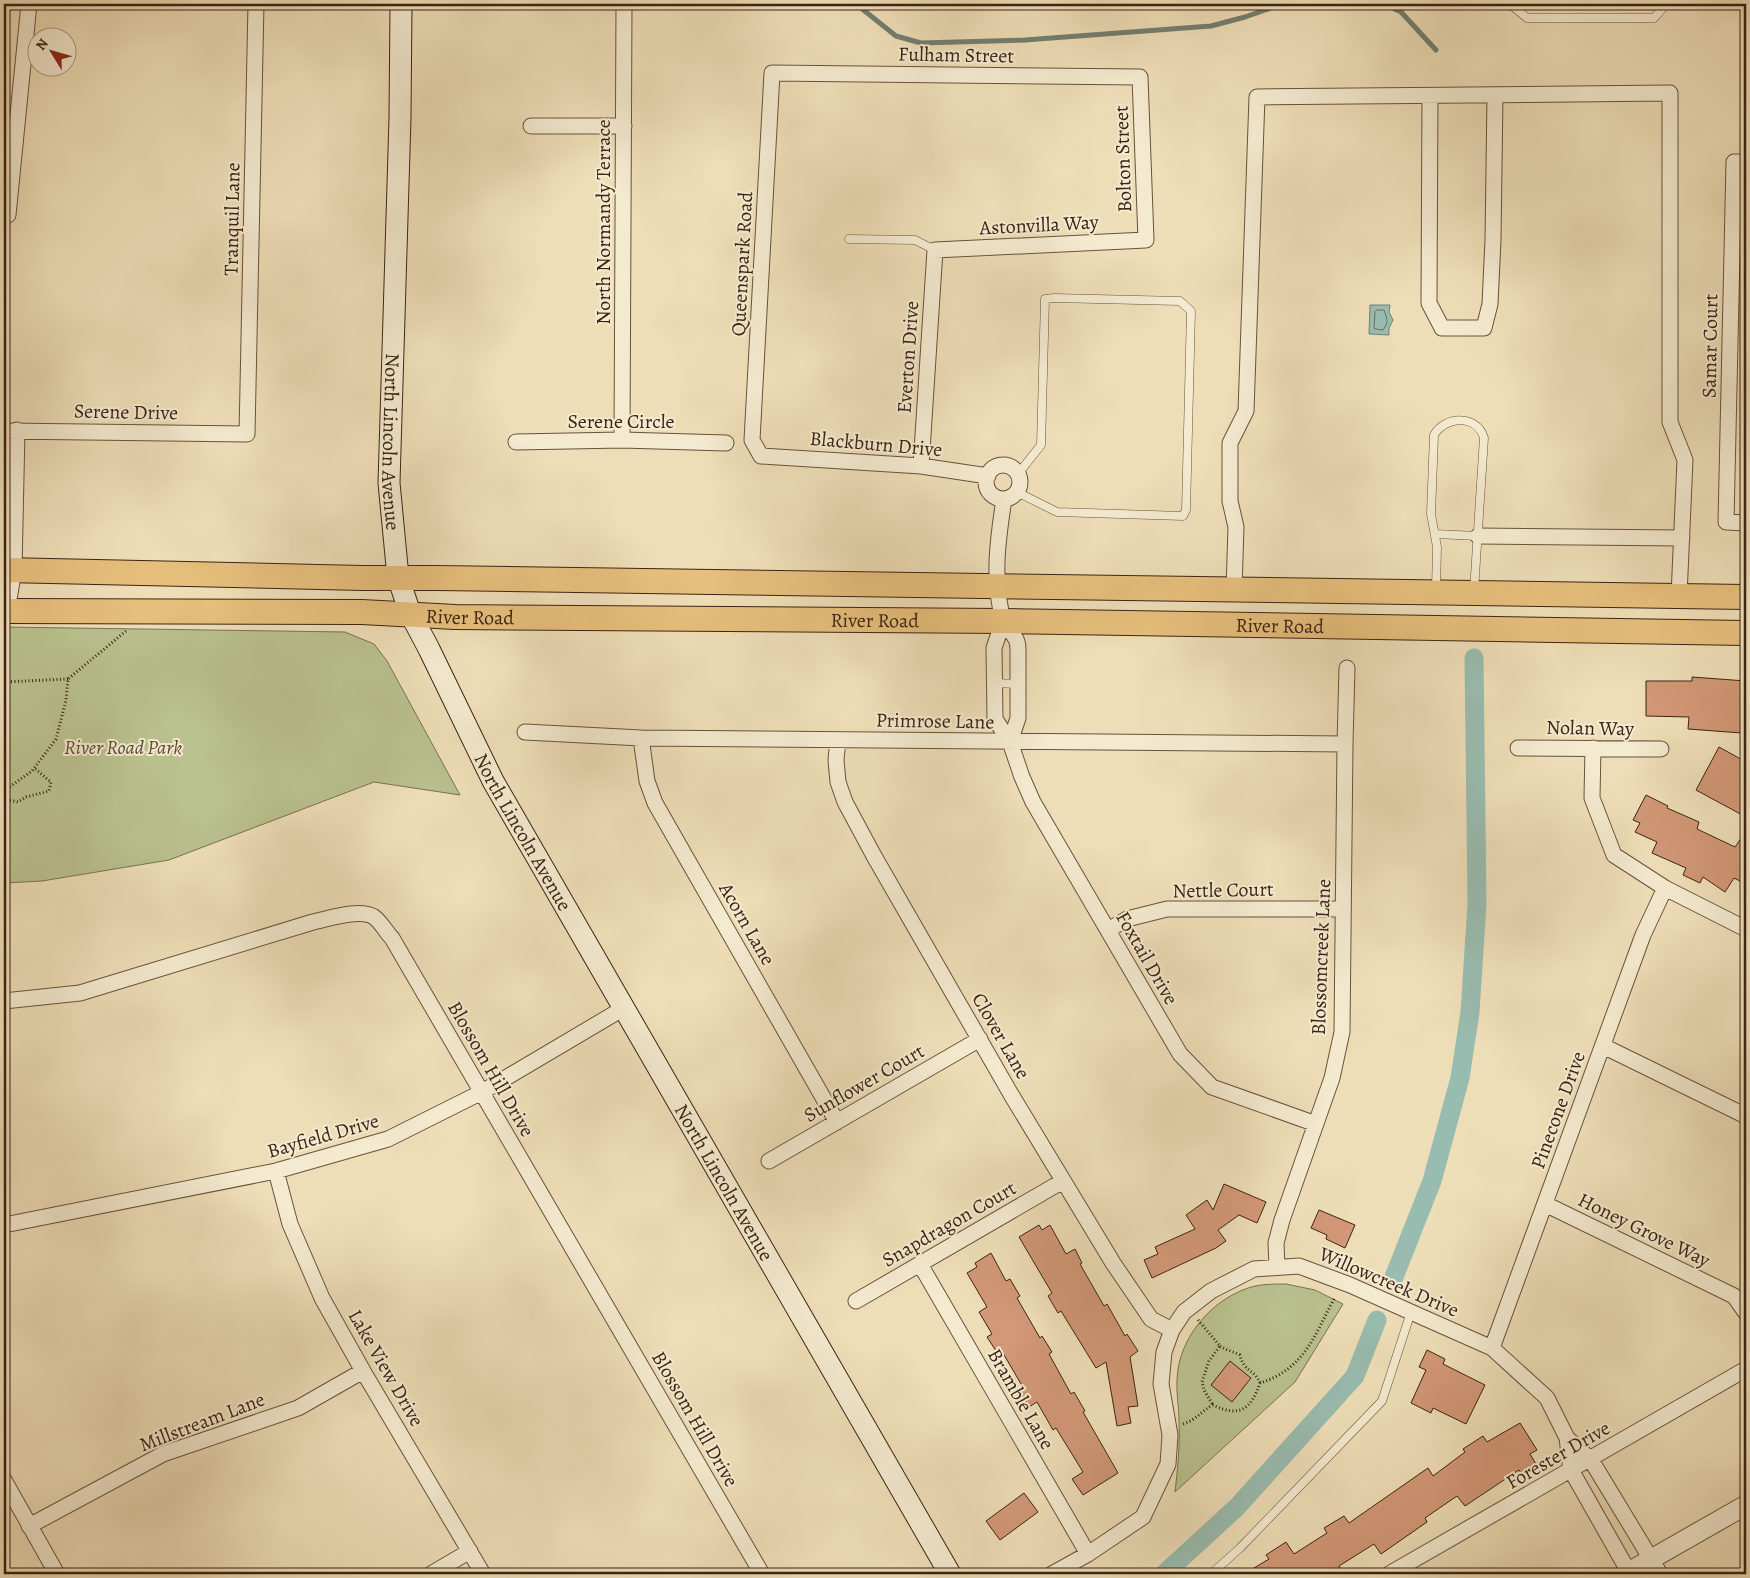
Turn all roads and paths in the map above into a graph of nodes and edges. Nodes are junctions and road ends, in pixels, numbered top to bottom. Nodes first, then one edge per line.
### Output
1 (30, 4) edge
2 (256, 4) edge
3 (401, 4) edge
4 (624, 4) edge
5 (1510, 4) edge
6 (1662, 4) edge
7 (772, 73) joint
8 (1140, 77) joint
9 (1495, 95) junction
10 (1430, 96) junction
11 (531, 126) dead end
12 (624, 126) junction
13 (1746, 162) edge
14 (8, 215) dead end
15 (849, 239) dead end
16 (1146, 240) joint
17 (935, 250) junction
18 (10, 431) edge
19 (247, 434) joint
20 (622, 440) junction
21 (516, 442) dead end
22 (726, 443) dead end
23 (761, 456) joint
24 (920, 466) junction
25 (1018, 474) junction
26 (988, 476) junction
27 (1011, 495) junction
28 (1746, 523) edge
29 (1435, 534) junction
30 (1478, 536) junction
31 (1682, 538) junction
32 (9, 570) edge
33 (398, 577) junction
34 (997, 586) junction
35 (1234, 589) junction
36 (1436, 592) junction
37 (1474, 593) junction
38 (1679, 596) junction
39 (1746, 597) edge
40 (5, 611) edge
41 (410, 613) junction
42 (1003, 621) junction
43 (129, 629) dead end
44 (1746, 634) edge
45 (1347, 668) dead end
46 (68, 679) junction
47 (4, 682) edge
48 (994, 683) junction
49 (1019, 684) junction
50 (526, 732) dead end
51 (642, 738) junction
52 (838, 740) junction
53 (1010, 742) junction
54 (1345, 744) junction
55 (1518, 748) dead end
56 (1593, 748) junction
57 (1661, 749) dead end
58 (34, 768) junction
59 (4, 790) edge
60 (4, 803) edge
61 (1665, 888) junction
62 (1343, 909) junction
63 (1746, 929) edge
64 (1108, 930) junction
65 (4, 1001) edge
66 (624, 1008) junction
67 (980, 1039) junction
68 (1603, 1046) junction
69 (482, 1092) junction
70 (1746, 1116) edge
71 (837, 1122) junction
72 (1316, 1124) junction
73 (769, 1161) dead end
74 (276, 1171) junction
75 (1063, 1181) junction
76 (1545, 1204) junction
77 (4, 1225) edge
78 (920, 1264) junction
79 (1276, 1267) junction
80 (1335, 1296) dead end
81 (856, 1301) dead end
82 (1412, 1312) junction
83 (1746, 1313) edge
84 (1198, 1320) dead end
85 (1172, 1330) junction
86 (1220, 1346) junction
87 (1492, 1348) junction
88 (1746, 1369) edge
89 (364, 1372) junction
90 (1260, 1383) junction
91 (1212, 1405) junction
92 (1178, 1426) dead end
93 (1567, 1438) junction
94 (1591, 1460) junction
95 (1571, 1470) junction
96 (4, 1480) edge
97 (1746, 1505) edge
98 (30, 1526) junction
99 (470, 1551) junction
100 (1088, 1554) junction
101 (1656, 1567) edge
102 (57, 1574) edge
103 (431, 1574) edge
104 (483, 1574) edge
105 (762, 1574) edge
106 (950, 1574) edge
107 (1052, 1574) edge
108 (1210, 1574) edge
109 (1389, 1574) edge
110 (1628, 1574) edge

1 - 14 street
2 - 19 street, Tranquil Lane
3 - 33 main road, North Lincoln Avenue
4 - 12 street, North Normandy Terrace
5 - 6 lane
7 - 8 street, Fulham Street
7 - 23 street, Queenspark Road
8 - 16 street, Bolton Street
9 - 10 street
9 - 10 street
9 - 31 street
10 - 35 street
11 - 12 street
12 - 20 street, North Normandy Terrace
13 - 28 street, Samar Court
15 - 17 lane
16 - 17 street, Astonvilla Way
17 - 24 street, Everton Drive
18 - 19 street, Serene Drive
18 - 32 street
20 - 21 street, Serene Circle
20 - 22 street, Serene Circle
23 - 24 street, Blackburn Drive
24 - 26 street, Blackburn Drive
25 - 26 street
25 - 27 street
25 - 27 lane
26 - 27 street
27 - 34 street
29 - 30 lane
29 - 30 lane
29 - 36 lane
30 - 31 street
30 - 37 lane
31 - 38 street
32 - 33 main road, River Road
32 - 40 street
33 - 34 main road, River Road
33 - 41 main road, North Lincoln Avenue
34 - 35 main road, River Road
34 - 42 street
35 - 36 main road, River Road
36 - 37 main road, River Road
37 - 38 main road, River Road
38 - 39 main road, River Road
40 - 41 main road, River Road
41 - 42 main road, River Road
41 - 66 main road, North Lincoln Avenue
42 - 44 main road, River Road
42 - 48 street, Foxtail Drive
42 - 49 street
43 - 46 path
45 - 54 street, Blossomcreek Lane
46 - 47 path
46 - 58 path
48 - 49 lane
48 - 53 street, Foxtail Drive
49 - 53 street
50 - 51 street, Primrose Lane
51 - 52 street, Primrose Lane
51 - 71 street, Acorn Lane
52 - 53 street, Primrose Lane
52 - 67 street, Clover Lane
53 - 54 street, Primrose Lane
53 - 64 street, Foxtail Drive
54 - 62 street, Blossomcreek Lane
55 - 56 street, Nolan Way
56 - 57 street, Nolan Way
56 - 61 street
58 - 59 path
58 - 60 path
61 - 63 street
61 - 68 street, Pinecone Drive
62 - 64 street, Nettle Court
62 - 72 street, Blossomcreek Lane
64 - 72 street, Foxtail Drive
65 - 69 street, Blossom Hill Drive
66 - 69 street, Bayfield Drive
66 - 106 main road, North Lincoln Avenue
67 - 71 street, Sunflower Court
67 - 75 street, Clover Lane
68 - 70 street
68 - 76 street, Pinecone Drive
69 - 74 street, Bayfield Drive
69 - 105 street, Blossom Hill Drive
71 - 73 street, Sunflower Court
72 - 79 street, Blossomcreek Lane
74 - 77 street, Bayfield Drive
74 - 89 street, Lake View Drive
75 - 78 street, Snapdragon Court
75 - 85 street, Clover Lane
76 - 83 street, Honey Grove Way
76 - 87 street, Pinecone Drive
78 - 81 street, Snapdragon Court
78 - 100 street, Bramble Lane
79 - 82 street, Willowcreek Drive
79 - 85 street, Willowcreek Drive
80 - 90 path
82 - 87 street, Willowcreek Drive
82 - 108 lane
84 - 86 path
85 - 100 street, Willowcreek Drive
86 - 90 path
86 - 91 path
87 - 93 street, Willowcreek Drive
88 - 94 street, Forester Drive
89 - 98 street, Millstream Lane
89 - 99 street, Lake View Drive
90 - 91 path
91 - 92 path
93 - 94 street, Willowcreek Drive
93 - 95 street, Willowcreek Drive
94 - 95 street, Forester Drive
94 - 101 street, Willowcreek Drive
95 - 109 street, Forester Drive
95 - 110 street, Willowcreek Drive
96 - 98 street
97 - 101 street
98 - 102 street
99 - 103 street
99 - 104 street, Lake View Drive
100 - 107 street, Willowcreek Drive
101 - 110 street

